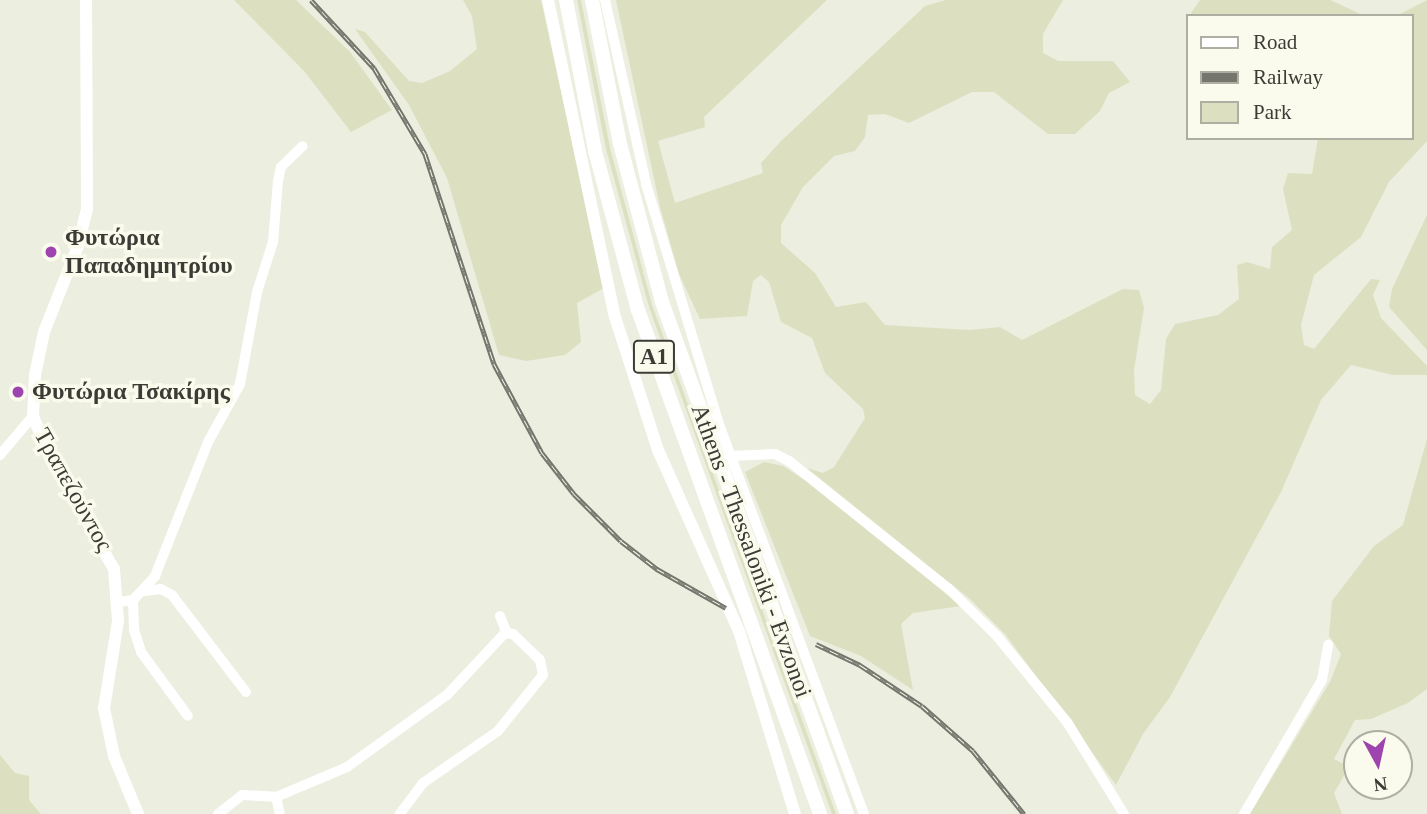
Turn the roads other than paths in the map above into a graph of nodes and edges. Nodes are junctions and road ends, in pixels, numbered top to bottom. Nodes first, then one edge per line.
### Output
1 (86, 0) edge
2 (548, 0) edge
3 (566, 0) edge
4 (592, 0) edge
5 (605, 0) edge
6 (303, 146) dead end
7 (33, 416) junction
8 (0, 454) edge
9 (730, 456) junction
10 (145, 591) junction
11 (134, 600) junction
12 (119, 602) junction
13 (500, 616) dead end
14 (507, 633) junction
15 (1328, 645) dead end
16 (246, 692) dead end
17 (188, 716) dead end
18 (276, 797) junction
19 (138, 814) edge
20 (218, 814) edge
21 (280, 814) edge
22 (400, 814) edge
23 (796, 814) edge
24 (820, 814) edge
25 (847, 814) edge
26 (864, 814) edge
27 (1124, 814) edge
28 (1244, 814) edge

1 - 7 main road, Τραπεζούντος
2 - 23 main road
3 - 24 highway, Athens - Thessaloniki - Evzonoi / Α1
4 - 25 highway, Athens - Thessaloniki - Evzonoi / Α1
5 - 9 street
6 - 10 street
7 - 8 street
7 - 12 main road, Τραπεζούντος
9 - 26 street
9 - 27 street
10 - 11 street
10 - 16 street
11 - 12 street
11 - 17 street
12 - 19 main road, Τραπεζούντος
13 - 14 street
14 - 18 street
14 - 22 street
15 - 28 street
18 - 20 street
18 - 21 street

